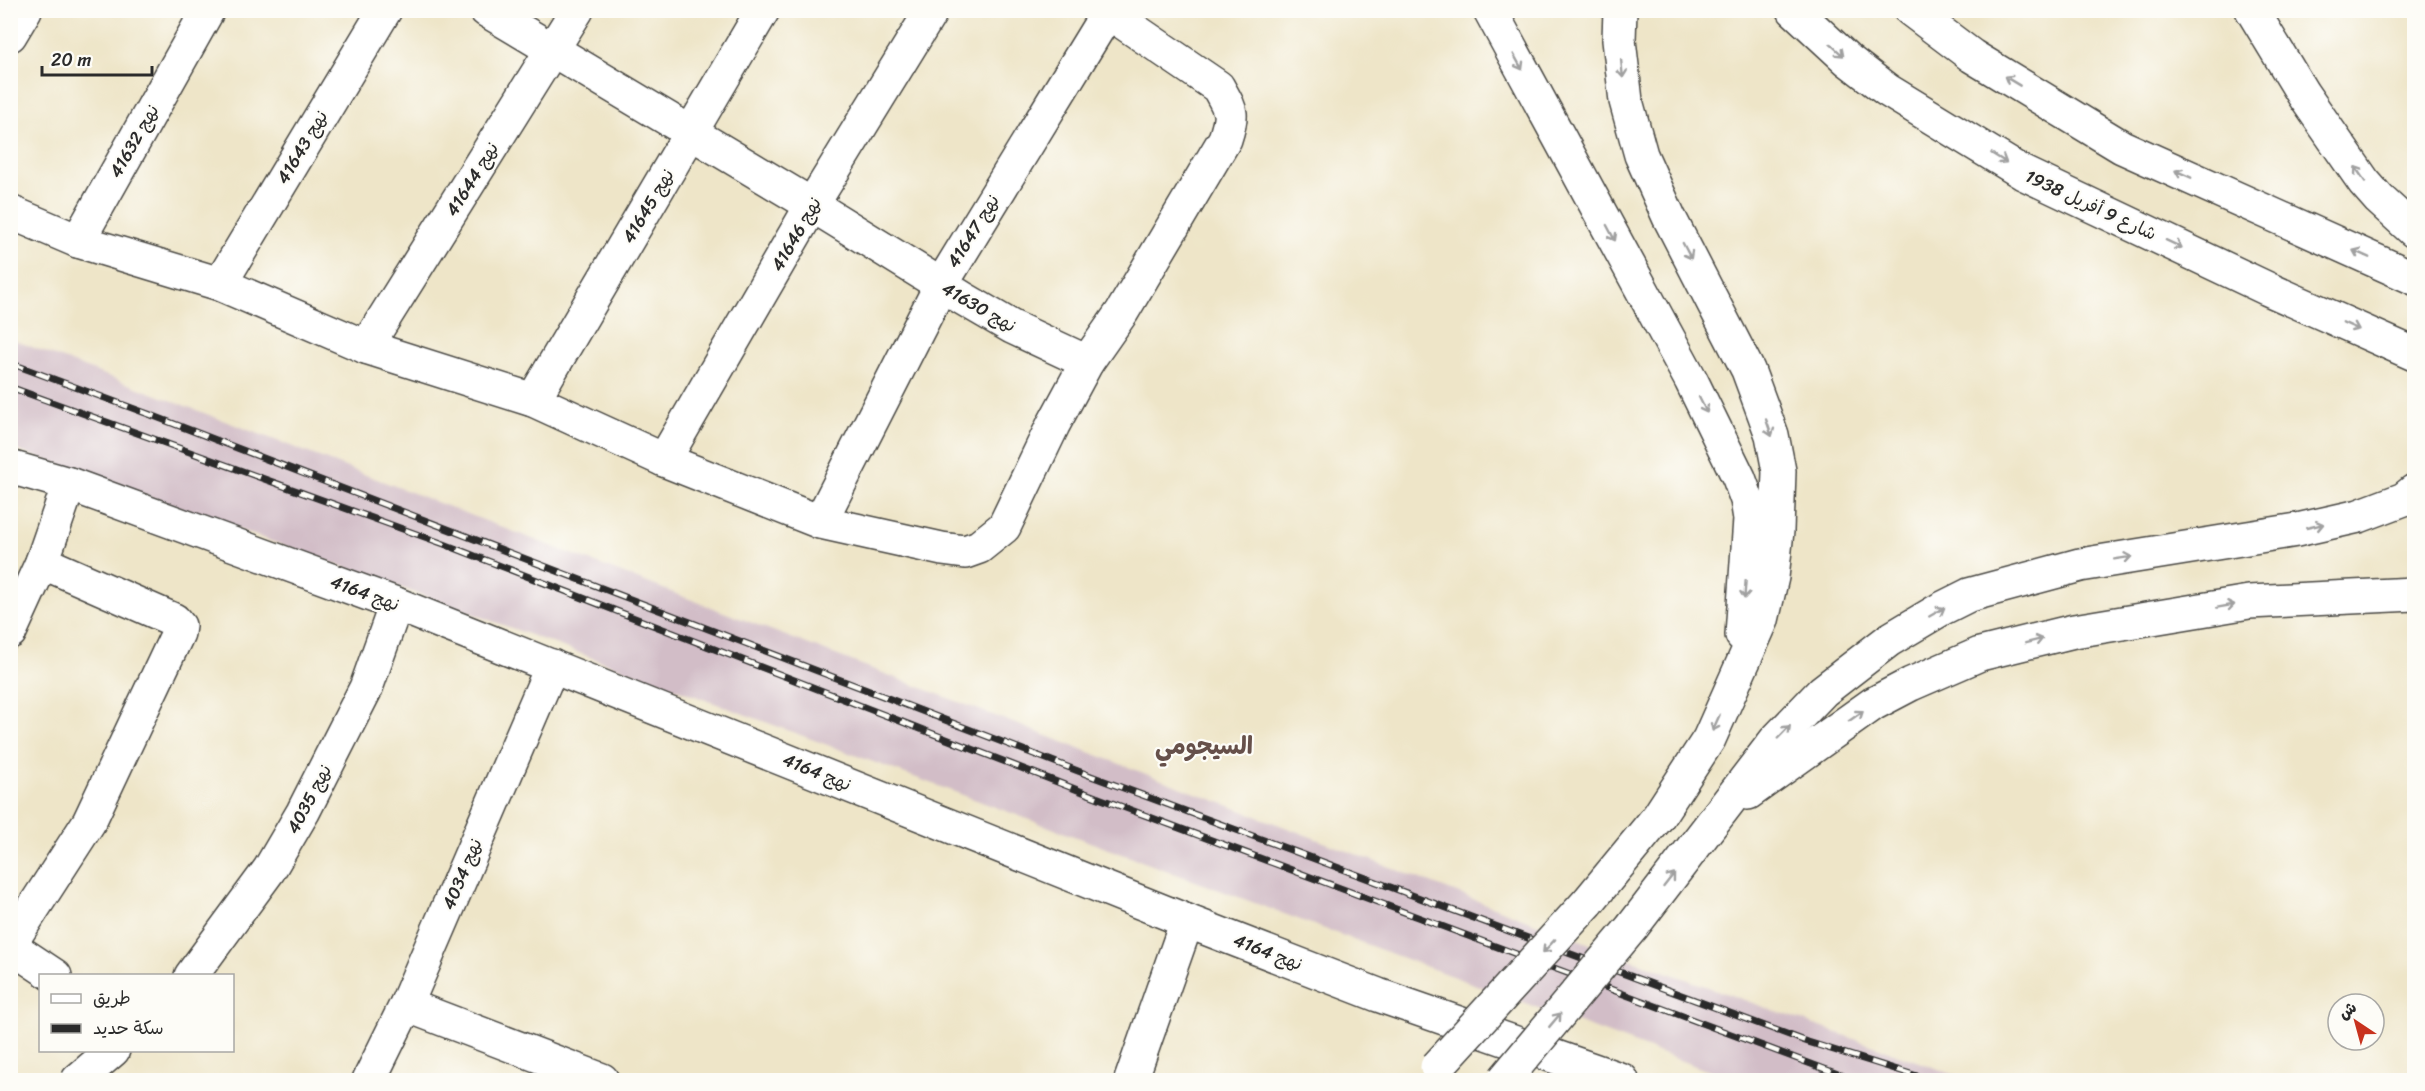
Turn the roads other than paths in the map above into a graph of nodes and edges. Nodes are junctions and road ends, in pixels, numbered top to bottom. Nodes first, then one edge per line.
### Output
1 (25, 10) edge
2 (208, 10) edge
3 (385, 10) edge
4 (486, 10) edge
5 (577, 10) edge
6 (763, 10) edge
7 (932, 10) edge
8 (1490, 10) edge
9 (1620, 10) edge
10 (1794, 10) edge
11 (1911, 10) edge
12 (2228, 10) edge
13 (2252, 10) edge
14 (1107, 11) edge
15 (10, 35) edge
16 (552, 51) junction
17 (2303, 94) junction
18 (691, 134) junction
19 (812, 205) junction
20 (10, 212) edge
21 (2415, 231) edge
22 (78, 241) junction
23 (2415, 278) edge
24 (220, 284) junction
25 (941, 285) junction
26 (366, 347) junction
27 (2410, 352) edge
28 (1087, 362) junction
29 (533, 400) junction
30 (664, 460) junction
31 (10, 467) edge
32 (69, 484) junction
33 (2415, 491) edge
34 (820, 522) junction
35 (42, 561) junction
36 (2415, 594) edge
37 (396, 604) junction
38 (10, 632) edge
39 (552, 666) junction
40 (1740, 670) junction
41 (1722, 811) junction
42 (1187, 921) junction
43 (10, 945) edge
44 (54, 974) edge
45 (192, 974) edge
46 (406, 1005) junction
47 (111, 1052) edge
48 (1431, 1074) edge
49 (78, 1080) edge
50 (369, 1080) edge
51 (602, 1080) edge
52 (1131, 1080) edge
53 (1504, 1080) edge
54 (1622, 1080) edge

1 - 15 street
2 - 22 street, نهج 41632
3 - 24 street, نهج 41643
4 - 16 street, نهج 41630
5 - 16 street, نهج 41644
6 - 18 street, نهج 41645
7 - 19 street, نهج 41646
8 -> 40 street
9 -> 40 street
10 -> 27 street, شارع 9 أفريل 1938
23 -> 11 street
12 - 17 street
13 - 17 street
14 - 25 street, نهج 41647
14 - 28 street
16 - 18 street, نهج 41630
16 - 26 street, نهج 41644
21 -> 17 street
18 - 19 street, نهج 41630
18 - 29 street, نهج 41645
19 - 25 street, نهج 41630
19 - 30 street, نهج 41646
20 - 22 street
22 - 24 street
24 - 26 street
25 - 28 street, نهج 41630
25 - 34 street, نهج 41647
26 - 29 street
28 - 34 street
29 - 30 street
30 - 34 street
31 - 32 street, نهج 4164
32 - 35 street
32 - 37 street, نهج 4164
41 -> 33 street
35 - 38 street
35 - 43 street
41 -> 36 street
37 - 39 street, نهج 4164
37 - 45 street, نهج 4035
39 - 42 street, نهج 4164
39 - 46 street, نهج 4034
40 -> 48 street, bridge
53 -> 41 street, bridge
42 - 52 street
42 - 54 street, نهج 4164
43 - 44 street
46 - 50 street, نهج 4034
46 - 51 street
47 - 49 street

